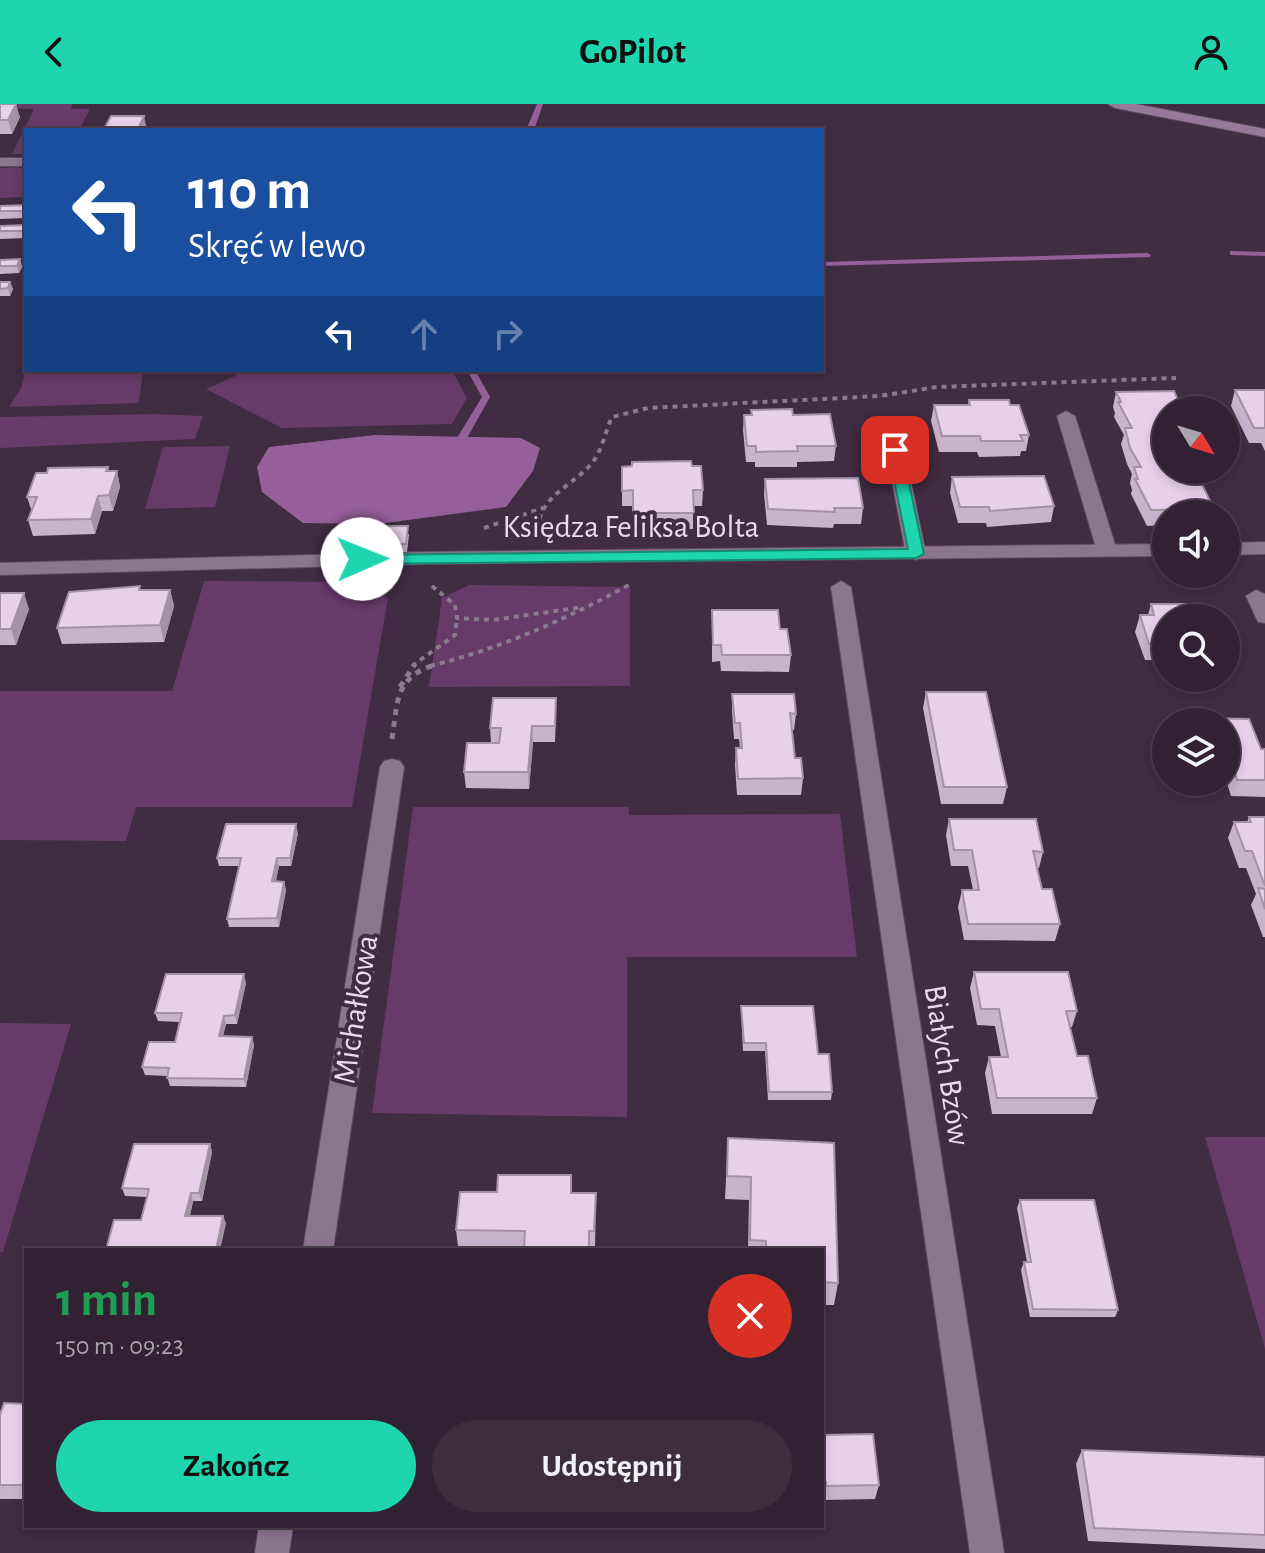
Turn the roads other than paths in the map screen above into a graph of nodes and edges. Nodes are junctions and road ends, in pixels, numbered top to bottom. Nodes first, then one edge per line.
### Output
1 (1115, 104) edge
2 (1262, 129) edge
3 (0, 162) edge
4 (24, 162) edge
5 (1066, 416) dead end
6 (890, 424) dead end
7 (1265, 548) edge
8 (1240, 549) edge
9 (1152, 550) edge
10 (1107, 551) junction
11 (916, 554) junction
12 (0, 569) edge
13 (841, 587) dead end
14 (1256, 596) dead end
15 (1265, 617) edge
16 (392, 767) road end
17 (318, 1248) edge
18 (276, 1528) edge
19 (272, 1553) edge
20 (987, 1553) edge

1 - 2 street
3 - 4 street
5 - 10 street
6 - 11 street
7 - 8 street
9 - 10 street, Księdza Feliksa Bolta
10 - 11 street, Księdza Feliksa Bolta
11 - 12 street, Księdza Feliksa Bolta
13 - 20 street, Białych Bzów
14 - 15 street
16 - 17 street, Michałkowa
18 - 19 street

